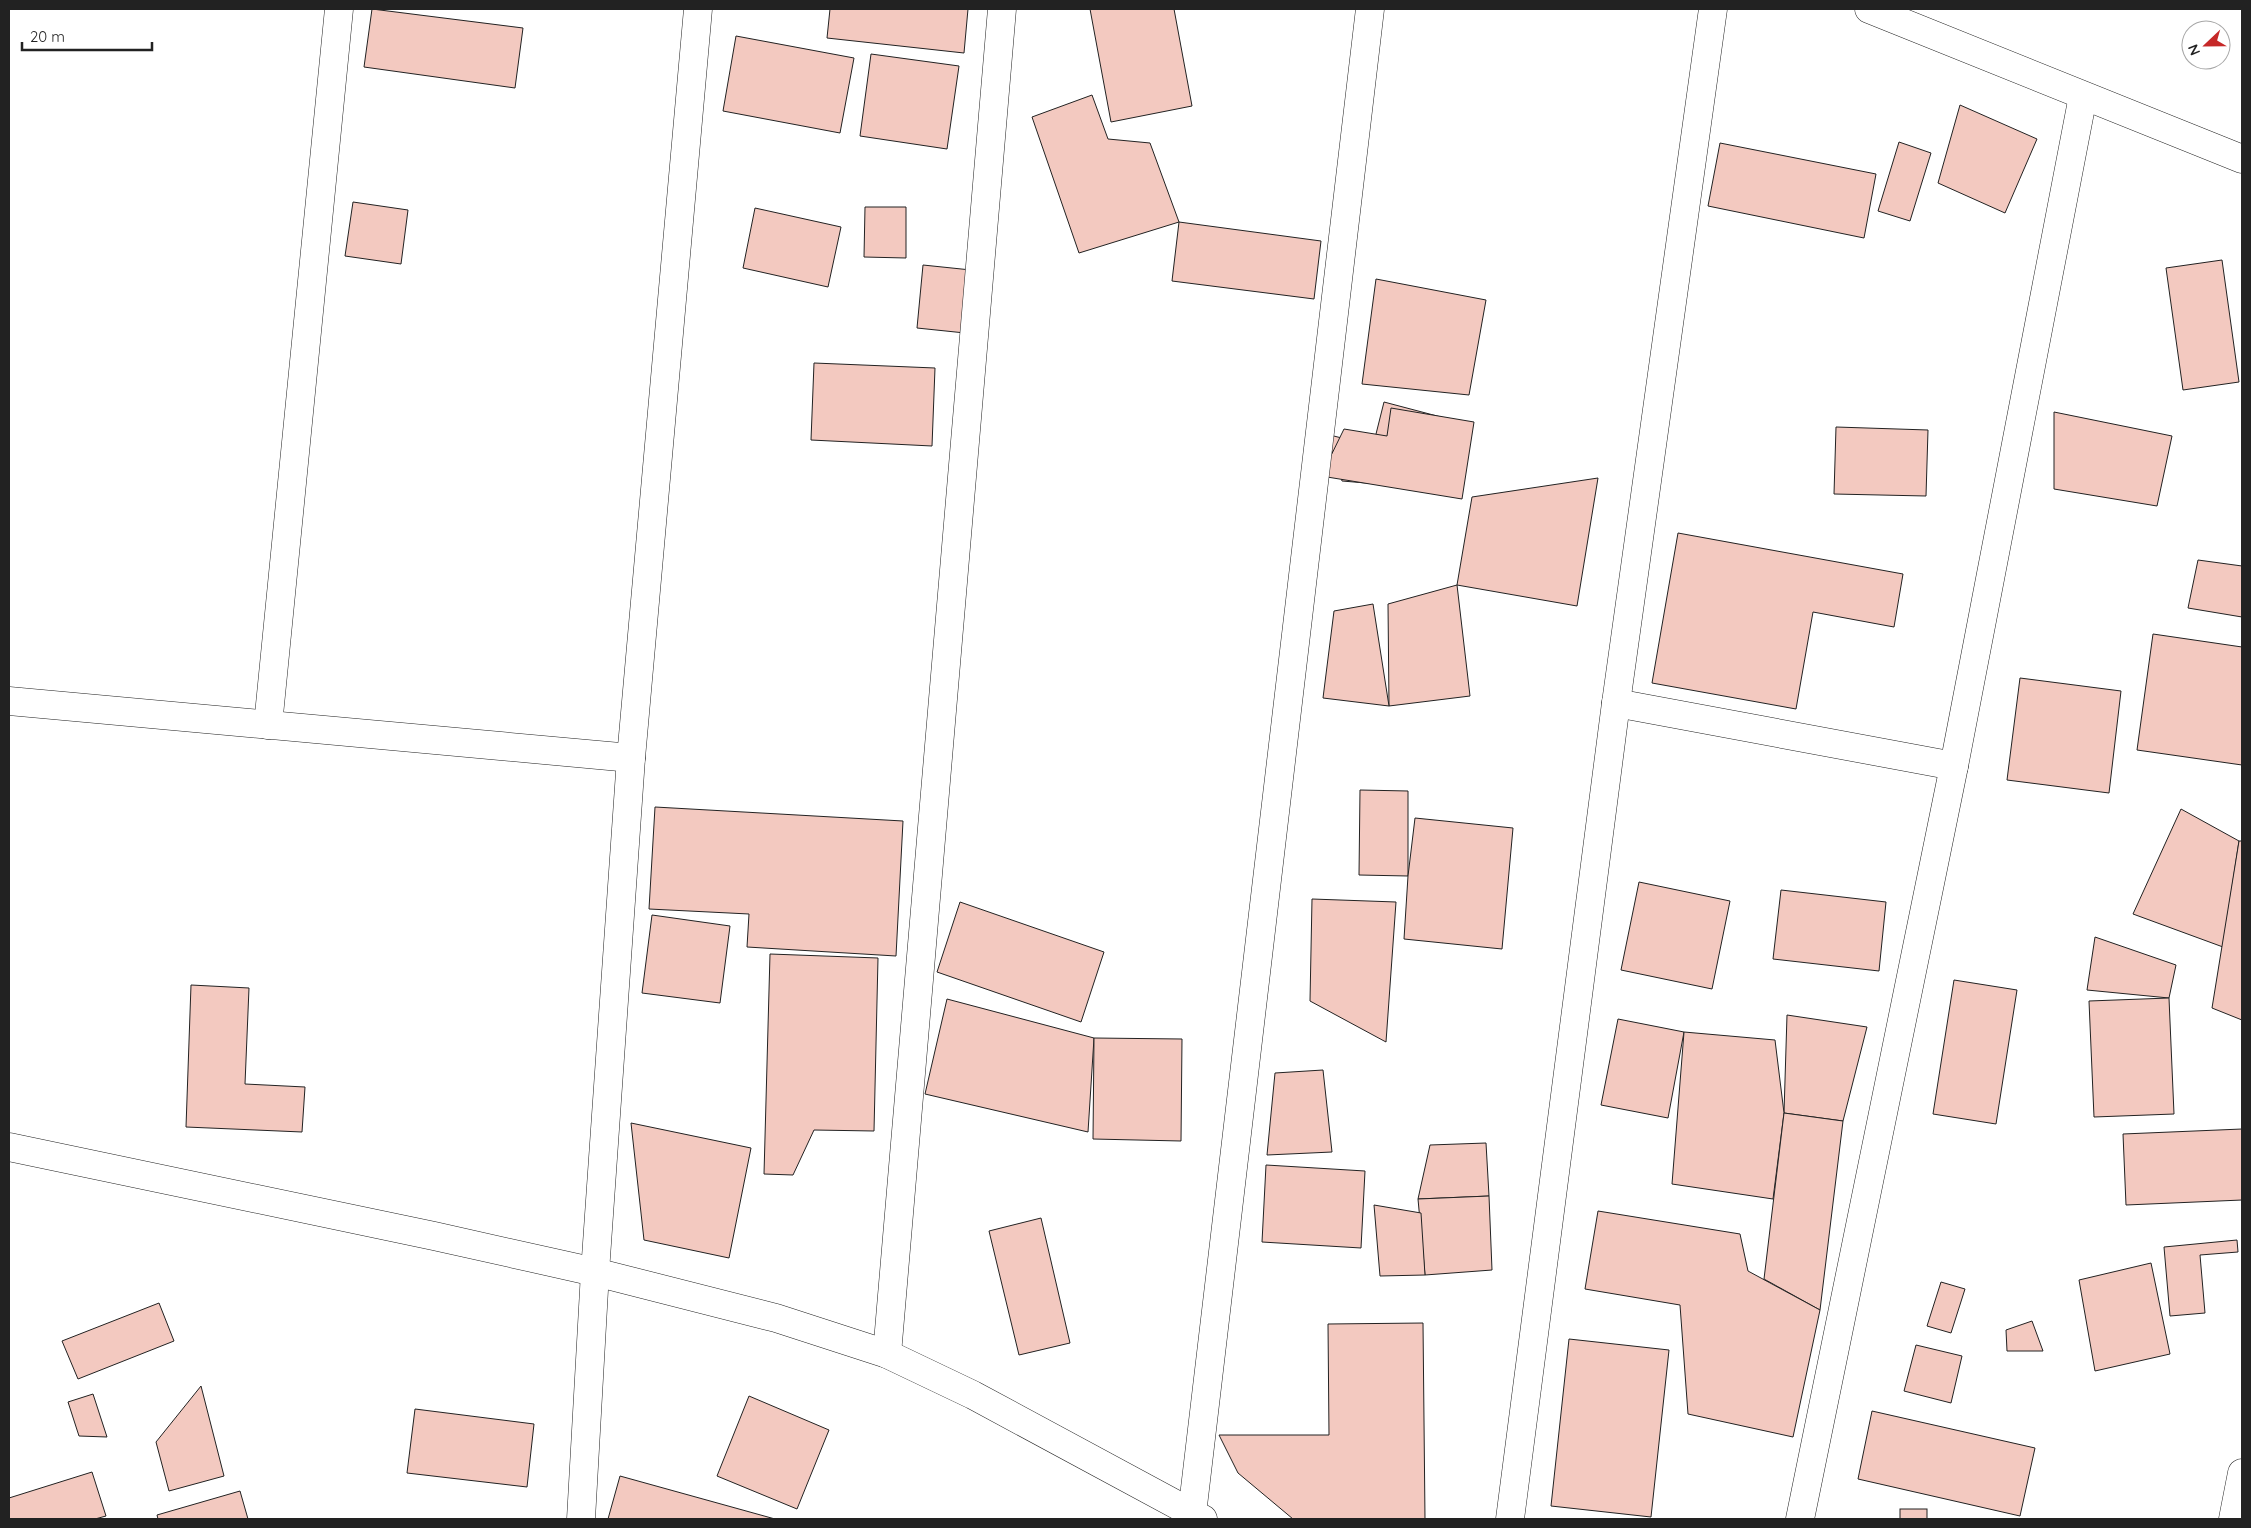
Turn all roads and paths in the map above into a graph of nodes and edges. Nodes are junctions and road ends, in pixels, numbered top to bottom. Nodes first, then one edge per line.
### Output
1 (340, 9) edge
2 (698, 9) edge
3 (1002, 9) edge
4 (1370, 9) edge
5 (1713, 9) edge
6 (1869, 9) edge
7 (1927, 19) edge
8 (2083, 96) junction
9 (2242, 159) edge
10 (9, 701) edge
11 (1616, 704) junction
12 (268, 725) junction
13 (631, 758) junction
14 (1954, 766) junction
15 (9, 1148) edge
16 (595, 1272) junction
17 (887, 1354) junction
18 (2242, 1473) edge
19 (1197, 1516) edge
20 (581, 1519) edge
21 (1510, 1519) edge
22 (1800, 1519) edge
23 (2233, 1519) edge

1 - 12 street
2 - 13 street
3 - 17 street
4 - 19 street
5 - 11 street
6 - 7 street
7 - 8 street
8 - 9 street
8 - 14 street
10 - 12 street
11 - 14 street
11 - 21 street
12 - 13 street
13 - 16 street
14 - 22 street
15 - 16 street
16 - 17 street
16 - 20 street
17 - 19 street
18 - 23 street

